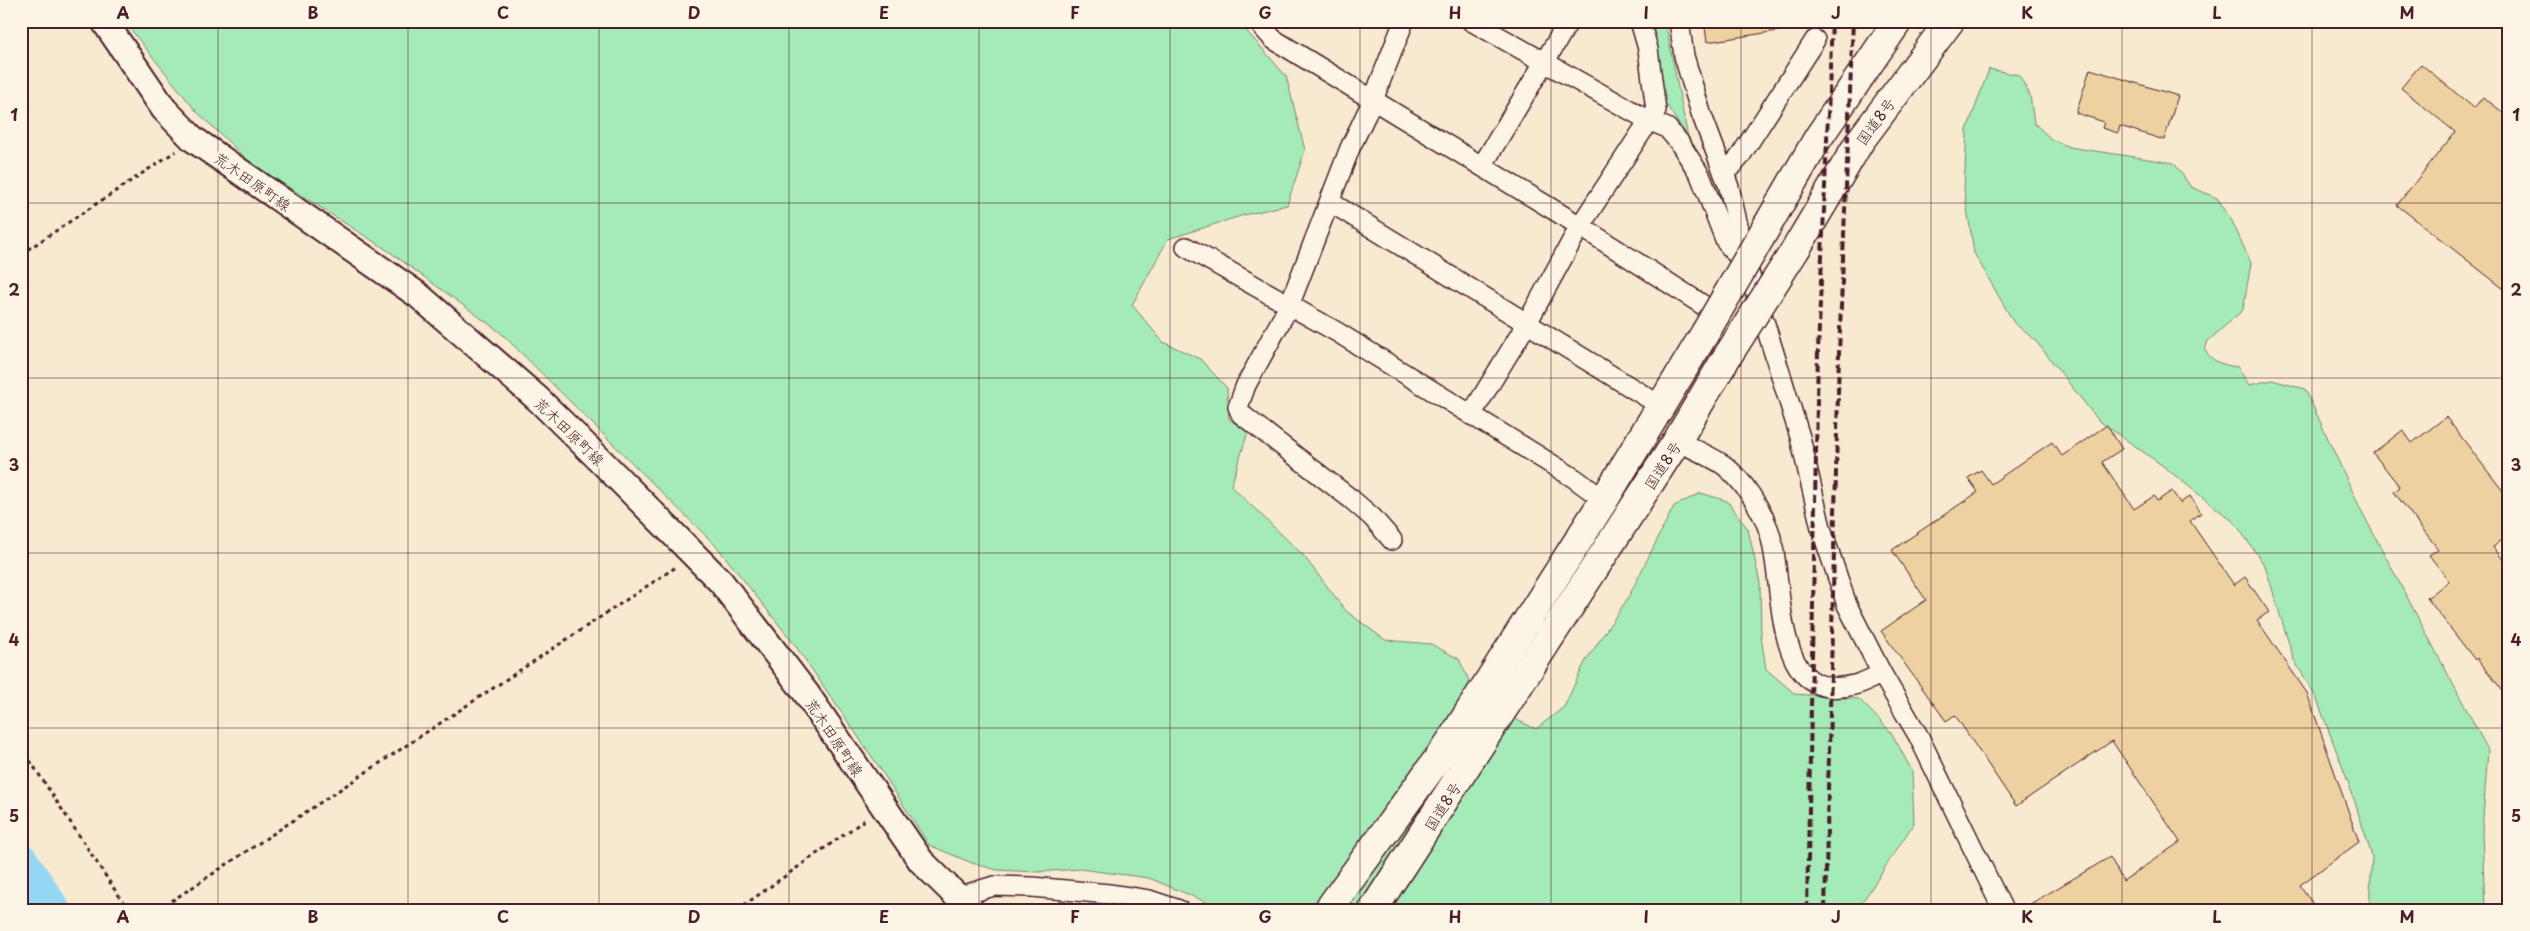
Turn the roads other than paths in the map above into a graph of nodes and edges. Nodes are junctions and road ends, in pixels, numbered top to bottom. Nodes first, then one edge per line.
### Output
1 (104, 21) edge
2 (1257, 21) edge
3 (1404, 21) edge
4 (1471, 21) edge
5 (1569, 21) edge
6 (1640, 21) edge
7 (1678, 21) edge
8 (1898, 21) edge
9 (1950, 21) edge
10 (1815, 40) dead end
11 (1544, 61) junction
12 (1373, 100) junction
13 (1649, 120) junction
14 (1482, 166) junction
15 (1724, 174) junction
16 (1330, 202) junction
17 (1580, 226) junction
18 (1186, 247) dead end
19 (1748, 269) junction
20 (1288, 306) junction
21 (1711, 323) junction
22 (1526, 325) junction
23 (1661, 406) junction
24 (1471, 415) junction
25 (1678, 441) junction
26 (1604, 500) junction
27 (1392, 540) dead end
28 (1882, 674) junction
29 (964, 903) edge
30 (1179, 910) edge
31 (1328, 910) edge
32 (1373, 910) edge
33 (2003, 910) edge

1 - 29 main road, 荒木田原町線
2 - 12 street
3 - 12 street
4 - 11 street
5 - 11 street
6 - 13 street
7 - 15 street
8 - 21 highway, 国道8号, bridge
9 - 25 highway, 国道8号, bridge
10 - 15 street
11 - 13 street
11 - 14 street
12 - 14 street
12 - 16 street
13 - 17 street
13 - 19 street
14 - 17 street
15 - 19 street
16 - 20 street
16 - 22 street
17 - 21 street
17 - 22 street
18 - 20 street
19 - 28 street
20 - 24 street
20 - 27 street
21 - 23 highway, 国道8号
22 - 23 street
22 - 24 street
23 - 26 highway, 国道8号
24 - 26 street
25 - 28 street
25 - 32 highway, 国道8号
26 - 31 highway, 国道8号
28 - 33 street
29 - 30 street

